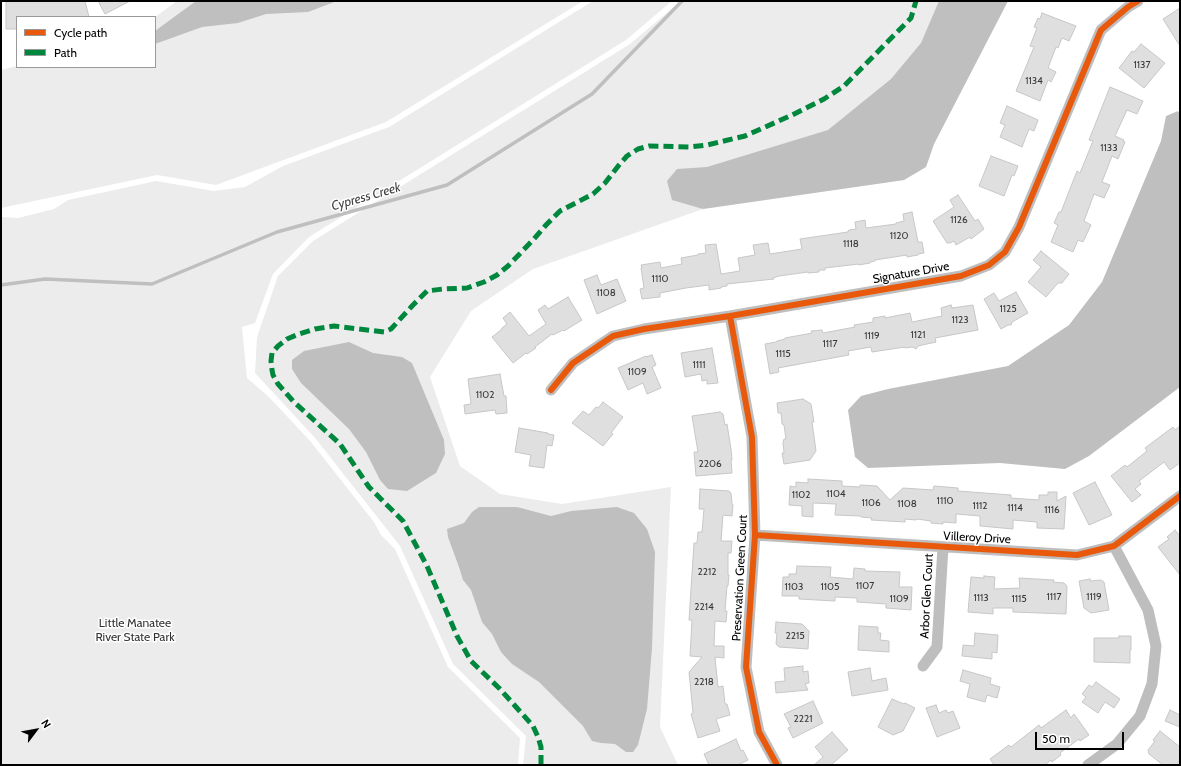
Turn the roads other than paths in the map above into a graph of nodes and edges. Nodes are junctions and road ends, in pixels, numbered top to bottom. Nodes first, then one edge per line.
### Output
1 (1138, 1) edge
2 (730, 316) junction
3 (551, 390) dead end
4 (1180, 496) edge
5 (755, 536) junction
6 (1114, 546) junction
7 (943, 548) junction
8 (923, 666) dead end
9 (777, 765) edge
10 (1088, 765) edge

1 - 2 street, Signature Drive
2 - 3 street, Signature Drive
2 - 5 street, Preservation Green Court
4 - 6 street, Villeroy Drive
5 - 7 street, Villeroy Drive
5 - 9 street, Preservation Green Court
6 - 7 street, Villeroy Drive
6 - 10 street
7 - 8 street, Arbor Glen Court

